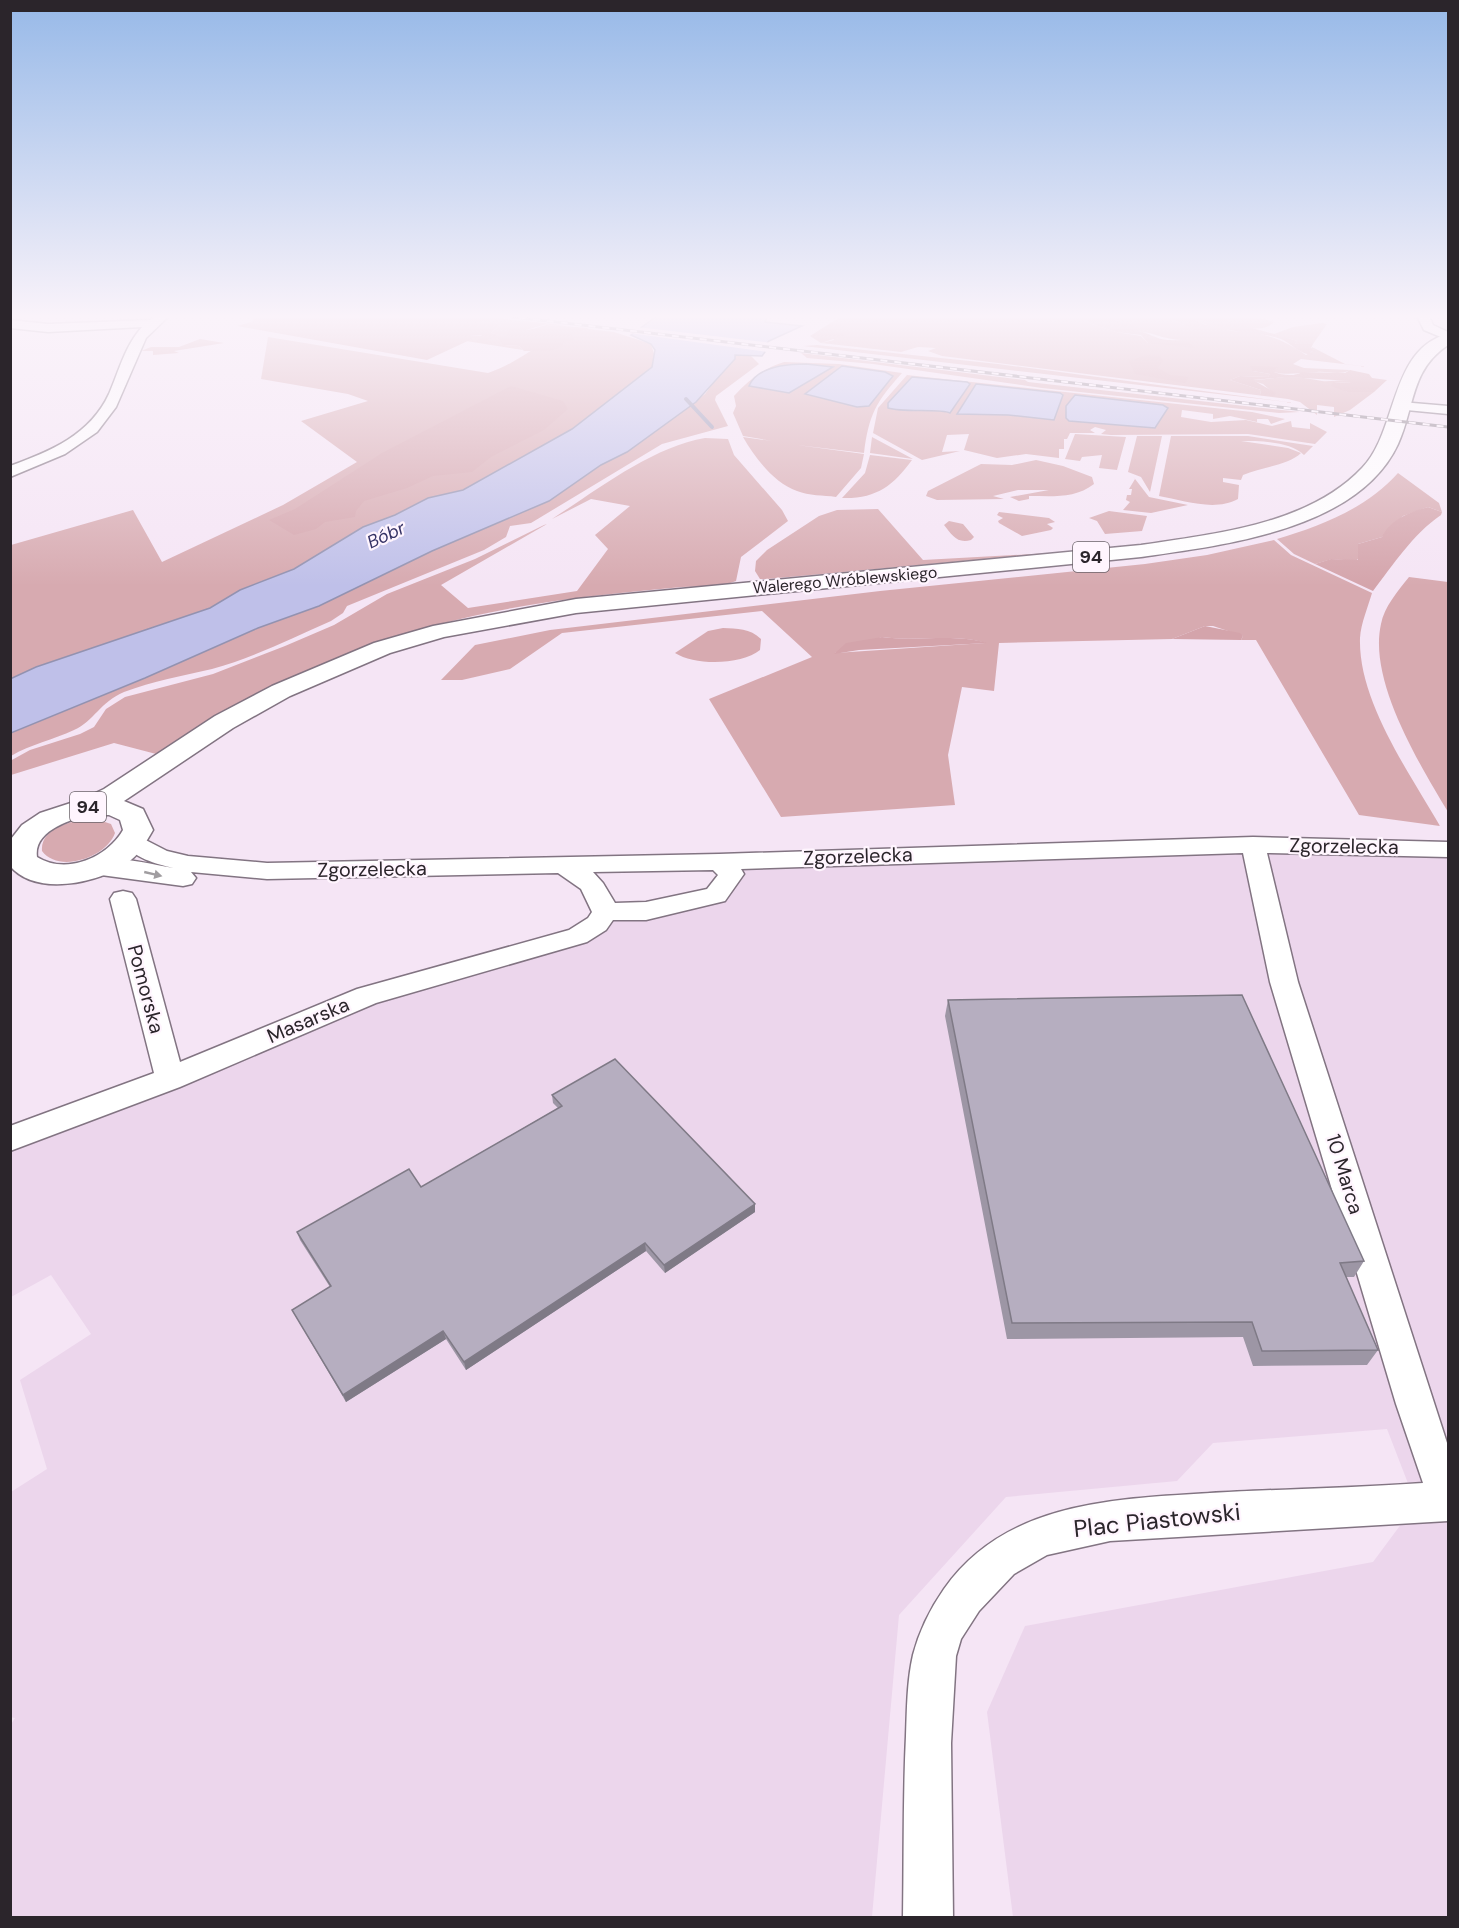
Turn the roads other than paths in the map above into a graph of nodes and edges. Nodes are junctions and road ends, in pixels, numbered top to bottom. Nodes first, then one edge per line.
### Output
1 (109, 406) edge
2 (1401, 406) joint
3 (1449, 410) edge
4 (1449, 416) edge
5 (1448, 427) edge
6 (10, 472) edge
7 (175, 755) junction
8 (91, 806) junction
9 (133, 828) junction
10 (1253, 845) junction
11 (1449, 849) edge
12 (18, 856) edge
13 (719, 862) junction
14 (561, 865) junction
15 (95, 867) junction
16 (267, 871) junction
17 (123, 899) dead end
18 (604, 912) junction
19 (170, 1078) junction
20 (10, 1138) edge
21 (1449, 1501) edge
22 (928, 1917) edge

1 - 6 street
2 - 3 street
2 - 7 main road, Walerego Wróblewskiego / 94
4 - 5 street
7 - 8 main road, Walerego Wróblewskiego / 94
7 - 9 main road, Walerego Wróblewskiego / 94
8 - 9 main road, 94
8 - 12 main road, 94
9 - 15 main road, 94
9 - 16 street, Zgorzelecka
10 - 11 street, Zgorzelecka
10 - 13 street, Zgorzelecka
10 - 21 street, 10 Marca
12 - 15 main road, 94
13 - 14 street, Zgorzelecka
13 - 18 street
14 - 16 street, Zgorzelecka
14 - 18 street
15 -> 16 street, Zgorzelecka
17 - 19 street, Pomorska
18 - 19 street, Masarska
19 - 20 street, Masarska
21 - 22 street, Plac Piastowski

